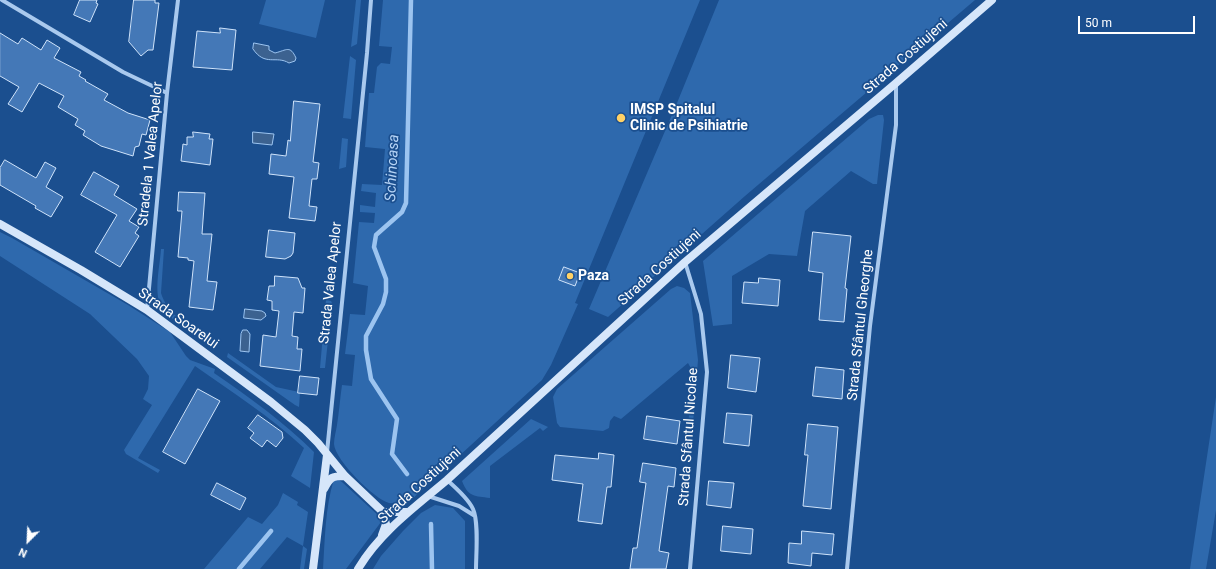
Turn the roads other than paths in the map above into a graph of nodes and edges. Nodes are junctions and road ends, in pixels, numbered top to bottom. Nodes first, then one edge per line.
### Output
1 (2, 0) edge
2 (178, 0) edge
3 (371, 0) edge
4 (992, 0) edge
5 (896, 83) junction
6 (168, 93) junction
7 (0, 224) edge
8 (685, 262) junction
9 (146, 310) junction
10 (327, 455) junction
11 (345, 476) junction
12 (448, 480) junction
13 (322, 494) junction
14 (428, 496) junction
15 (383, 512) junction
16 (408, 512) junction
17 (475, 516) junction
18 (380, 540) junction
19 (313, 569) edge
20 (358, 569) edge
21 (476, 569) edge
22 (690, 569) edge
23 (847, 569) edge

1 - 6 street
2 - 6 street, Stradela 1 Valea Apelor
3 - 10 street, Strada Valea Apelor
4 - 5 street, Strada Costiujeni
5 - 8 street, Strada Costiujeni
5 - 23 street, Strada Sfântul Gheorghe
6 - 9 street, Stradela 1 Valea Apelor
7 - 9 street, Strada Soarelui
8 - 12 street, Strada Costiujeni
8 - 22 street, Strada Sfântul Nicolae
9 - 10 street, Strada Soarelui
10 - 11 street, Strada Soarelui
10 - 13 street, Strada Valea Apelor
11 - 13 street
11 - 15 street, Strada Soarelui
12 - 14 street, Strada Costiujeni
12 - 17 street
13 - 19 street, Strada Valea Apelor
14 - 16 street, Strada Costiujeni
14 - 17 street
15 - 16 street
15 - 18 street
16 - 18 street, Strada Costiujeni
17 - 21 street
18 - 20 street, Strada Costiujeni

